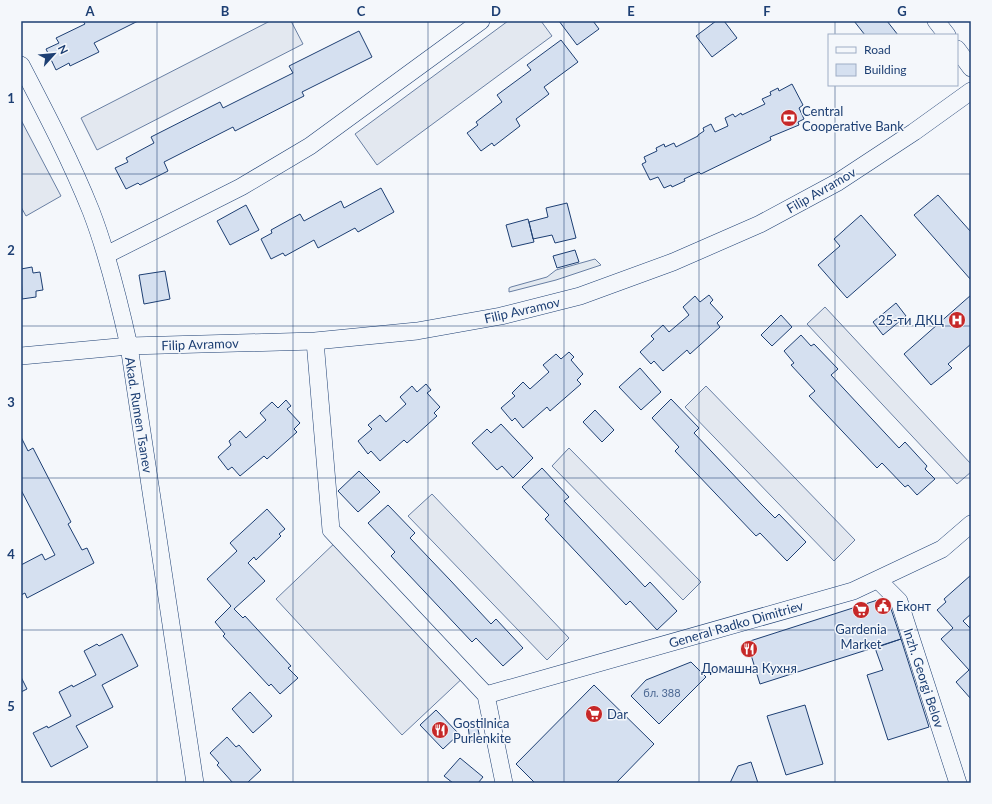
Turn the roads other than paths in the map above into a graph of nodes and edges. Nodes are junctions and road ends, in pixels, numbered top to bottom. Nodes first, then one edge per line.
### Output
1 (480, 21) edge
2 (936, 21) edge
3 (946, 34) edge
4 (958, 50) edge
5 (21, 65) edge
6 (971, 68) edge
7 (971, 91) edge
8 (106, 255) junction
9 (315, 341) junction
10 (129, 346) junction
11 (21, 356) edge
12 (971, 524) edge
13 (878, 580) junction
14 (486, 695) junction
15 (195, 783) edge
16 (504, 783) edge
17 (958, 783) edge

1 - 8 street
2 - 3 street
4 - 6 street
5 - 8 street, Akad. Rumen Tsanev
7 - 9 street, Filip Avramov
8 - 10 street, Akad. Rumen Tsanev
9 - 10 street, Filip Avramov
9 - 14 street
10 - 11 street, Filip Avramov
10 - 15 street, Akad. Rumen Tsanev
12 - 13 street, General Radko Dimitriev
13 - 14 street, General Radko Dimitriev
13 - 17 street, Inzh. Georgi Belov
14 - 16 street

